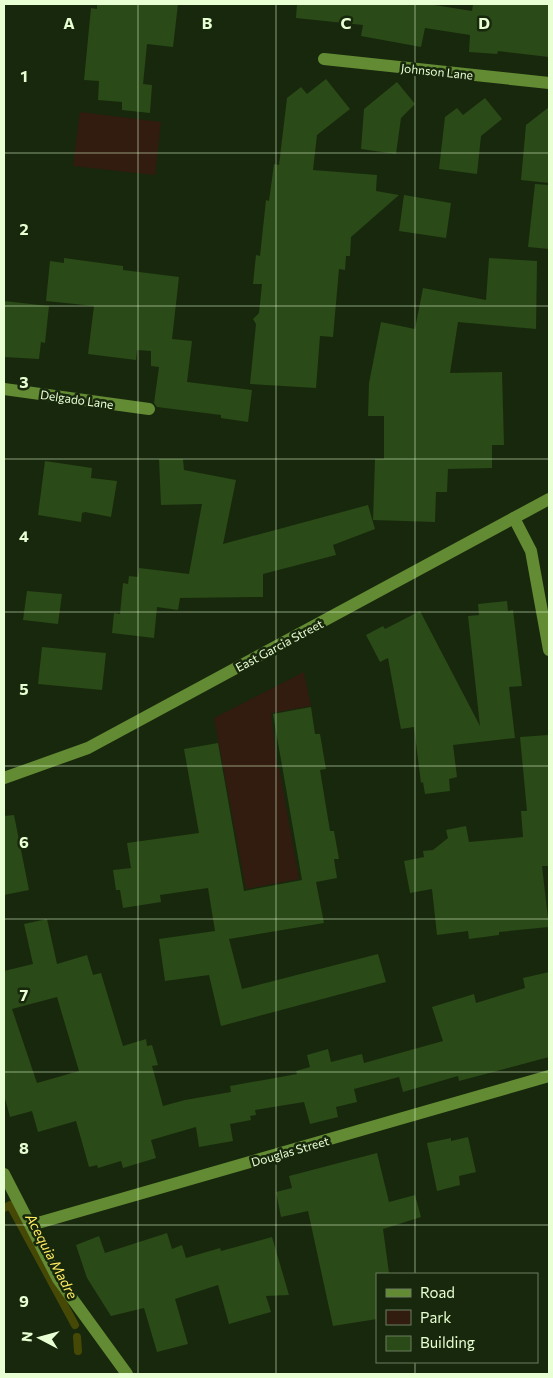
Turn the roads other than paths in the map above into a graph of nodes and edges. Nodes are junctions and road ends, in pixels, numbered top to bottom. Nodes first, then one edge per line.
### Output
1 (324, 59) dead end
2 (549, 83) edge
3 (4, 389) edge
4 (149, 409) dead end
5 (549, 499) edge
6 (514, 518) junction
7 (549, 650) edge
8 (4, 778) edge
9 (549, 1076) edge
10 (4, 1174) edge
11 (31, 1225) junction
12 (127, 1374) edge

1 - 2 street, Johnson Lane
3 - 4 street, Delgado Lane
5 - 6 street, East Garcia Street
6 - 7 street
6 - 8 street, East Garcia Street
9 - 11 street, Douglas Street
10 - 11 street
11 - 12 street

